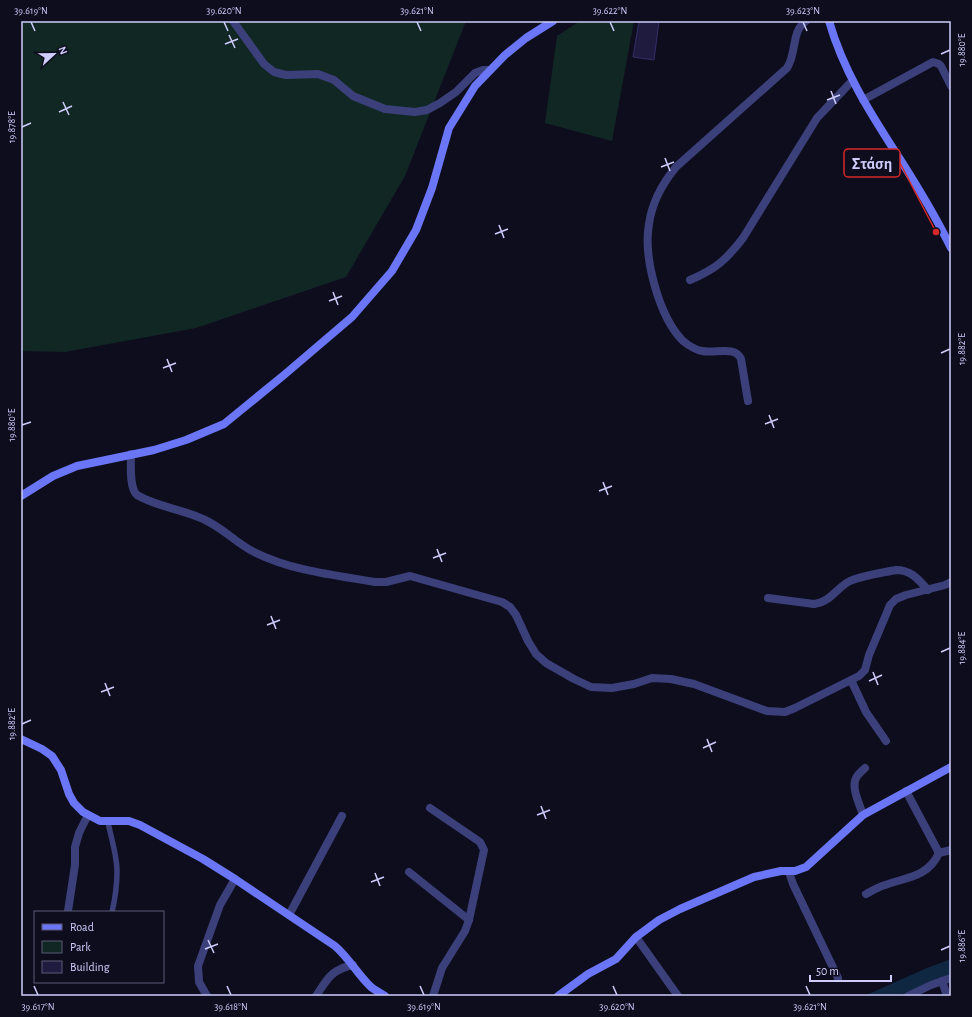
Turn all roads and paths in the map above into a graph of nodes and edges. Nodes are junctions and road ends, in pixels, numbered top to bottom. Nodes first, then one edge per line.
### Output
1 (233, 21) edge
2 (553, 21) edge
3 (806, 21) edge
4 (829, 21) edge
5 (490, 70) junction
6 (852, 81) junction
7 (951, 86) edge
8 (863, 100) junction
9 (949, 237) edge
10 (951, 248) edge
11 (690, 280) dead end
12 (748, 401) dead end
13 (131, 454) junction
14 (21, 496) edge
15 (951, 582) edge
16 (928, 590) junction
17 (768, 598) dead end
18 (851, 680) junction
19 (21, 739) edge
20 (886, 741) dead end
21 (951, 767) edge
22 (865, 768) dead end
23 (906, 791) junction
24 (430, 808) dead end
25 (88, 815) junction
26 (863, 815) junction
27 (342, 816) dead end
28 (108, 822) junction
29 (951, 850) edge
30 (939, 853) junction
31 (409, 872) dead end
32 (789, 872) junction
33 (236, 878) junction
34 (866, 894) dead end
35 (68, 911) dead end
36 (112, 911) edge
37 (289, 915) junction
38 (469, 920) junction
39 (636, 937) junction
40 (353, 964) junction
41 (838, 978) dead end
42 (951, 978) edge
43 (942, 981) junction
44 (207, 996) edge
45 (316, 996) edge
46 (385, 996) edge
47 (432, 996) edge
48 (558, 996) edge
49 (678, 996) edge
50 (908, 996) edge
51 (947, 996) edge

1 - 5 street
2 - 5 street
3 - 12 street
4 - 6 street
5 - 13 street
6 - 8 street
6 - 11 street
7 - 8 street
8 - 9 street
9 - 10 street
13 - 14 street
13 - 18 street
15 - 16 street
16 - 17 street
16 - 18 street
18 - 20 street
19 - 25 street
21 - 23 street
22 - 26 street
23 - 26 street
23 - 30 street
24 - 38 street
25 - 28 street
25 - 35 street
26 - 32 street
27 - 37 street
28 - 33 street
28 - 36 lane
29 - 30 street
30 - 34 street
31 - 38 street
32 - 39 street
32 - 41 street
33 - 37 street
33 - 44 street
37 - 40 street
38 - 47 street
39 - 48 street
39 - 49 street
40 - 45 street
40 - 46 street
42 - 43 street
43 - 50 street
43 - 51 street

